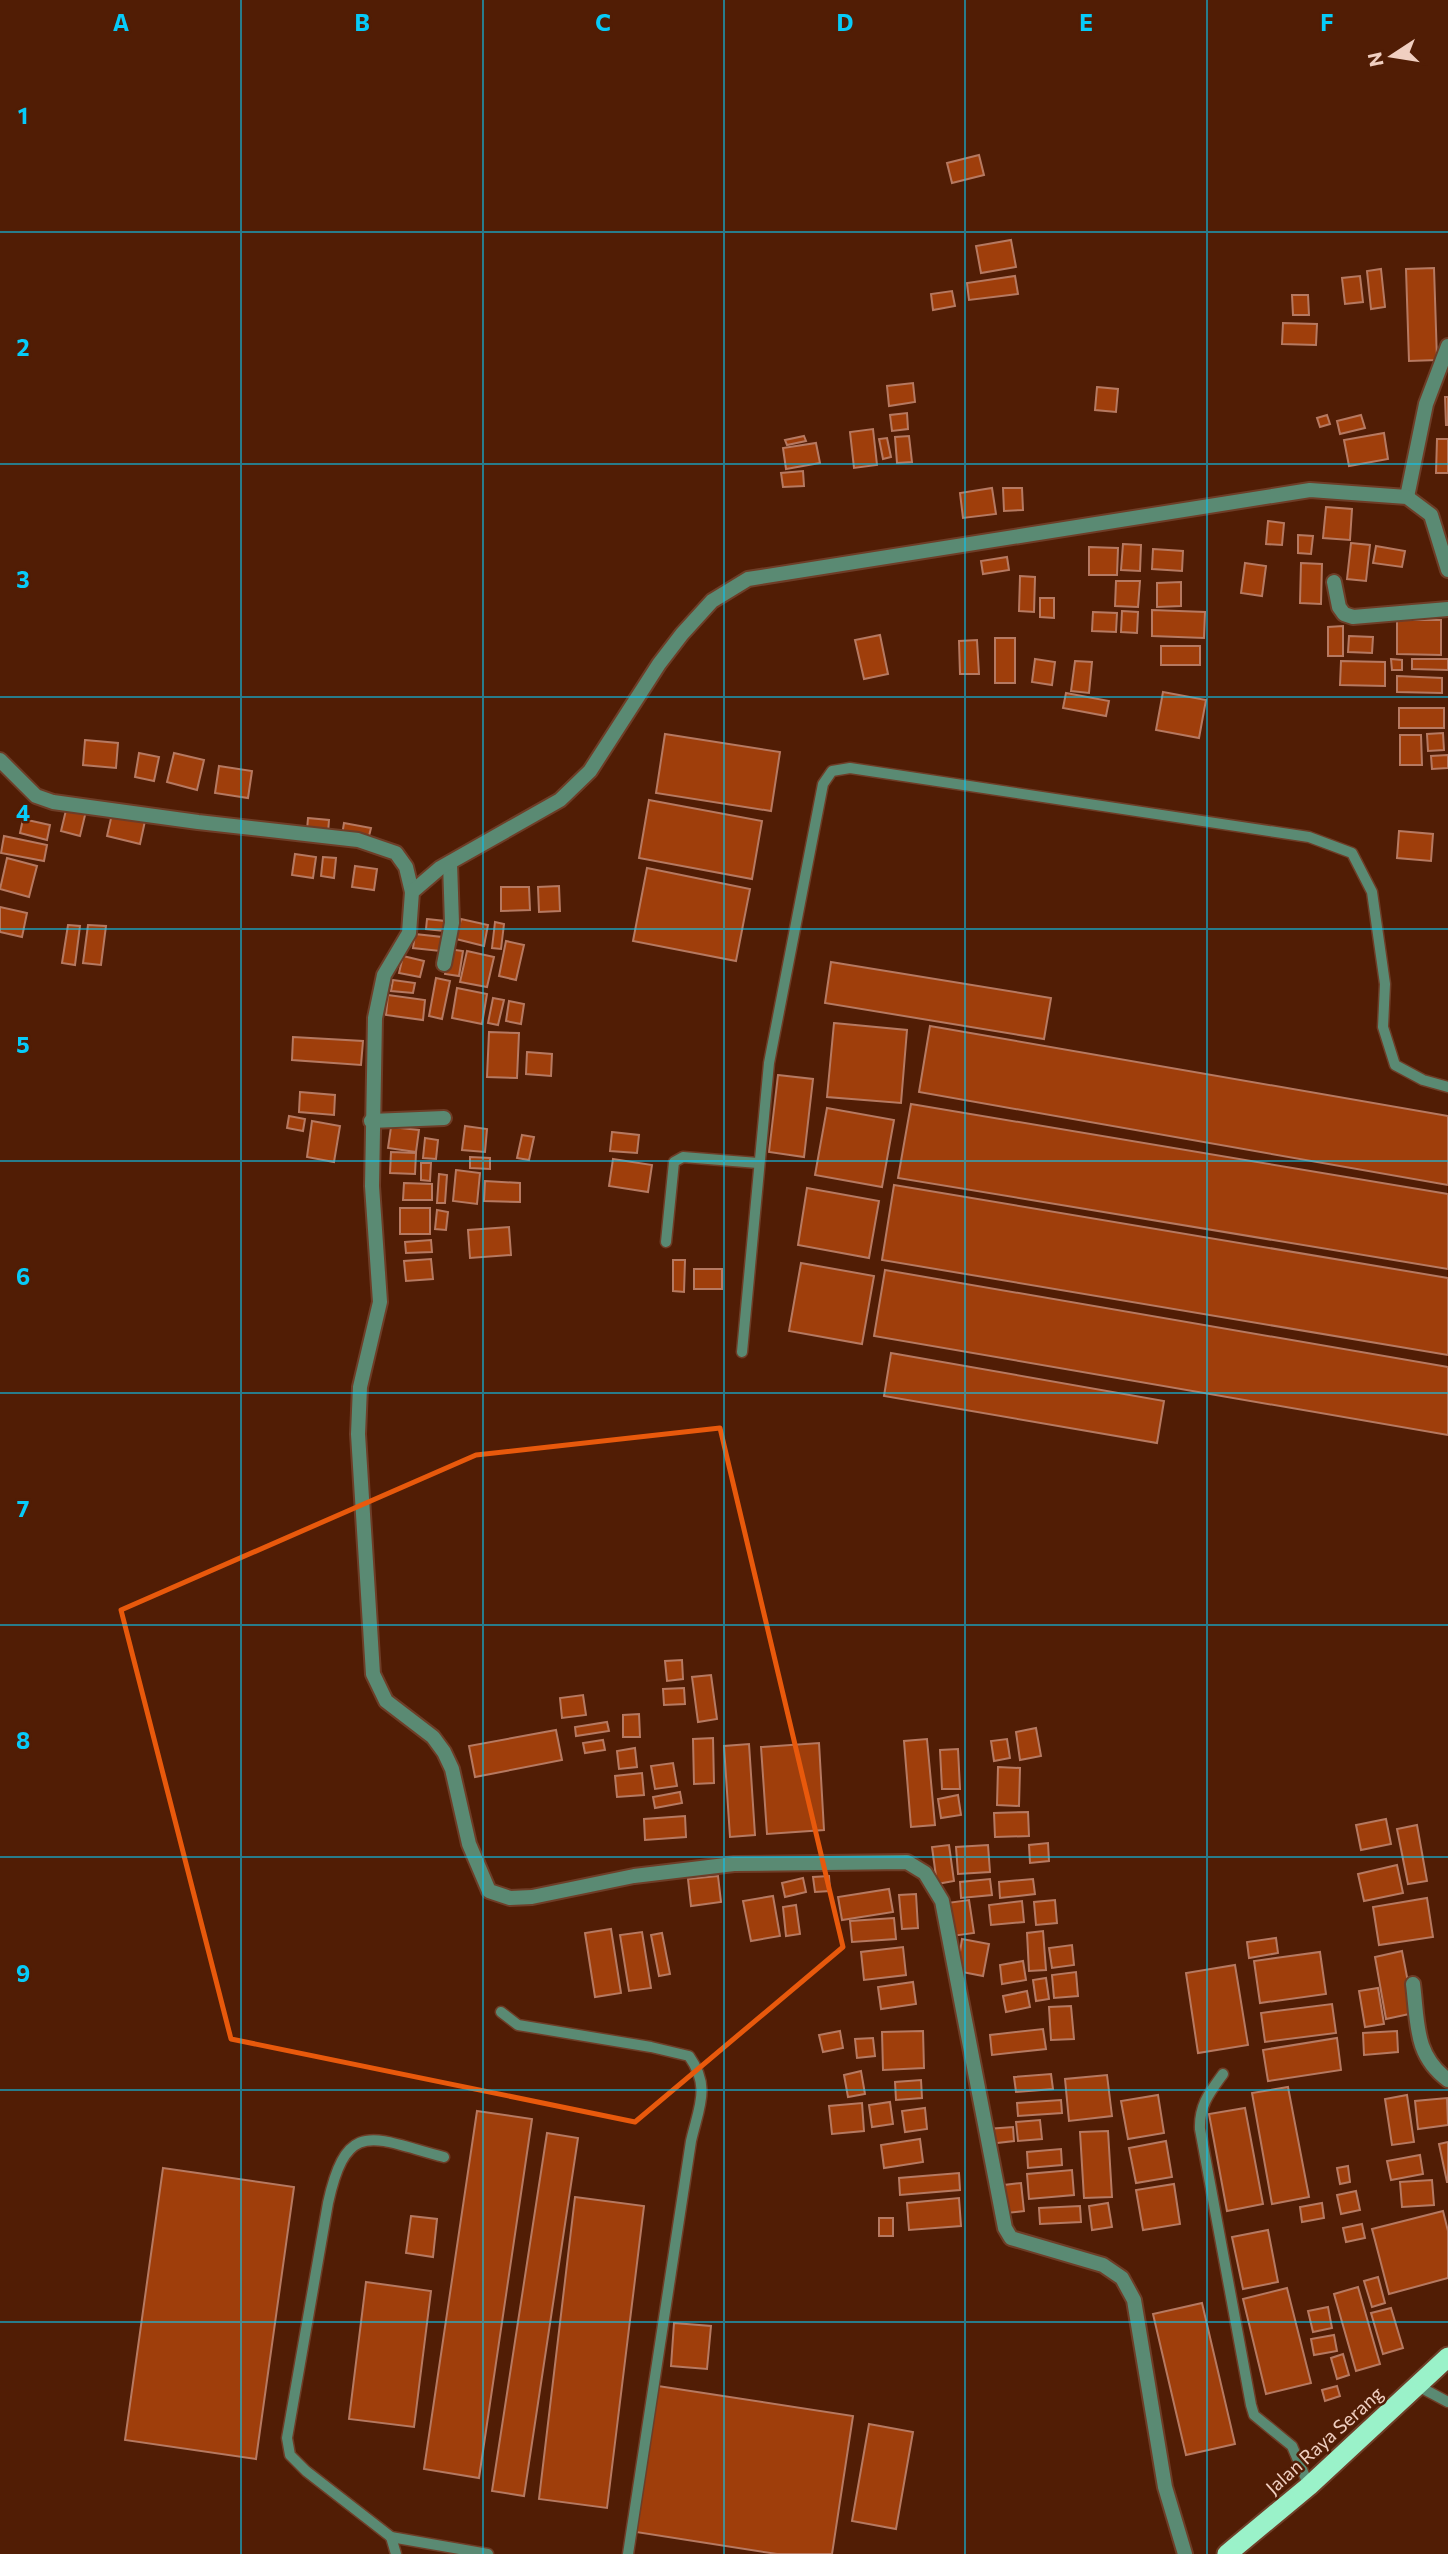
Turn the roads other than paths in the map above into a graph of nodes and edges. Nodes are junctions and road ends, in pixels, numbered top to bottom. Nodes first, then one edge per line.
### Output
1 (1448, 346) edge
2 (1407, 497) junction
3 (1448, 569) edge
4 (1334, 582) dead end
5 (1448, 609) edge
6 (0, 760) edge
7 (450, 863) junction
8 (412, 892) junction
9 (444, 964) dead end
10 (1448, 1087) edge
11 (444, 1118) dead end
12 (371, 1121) junction
13 (758, 1163) junction
14 (666, 1242) dead end
15 (742, 1352) dead end
16 (1413, 1984) dead end
17 (501, 2012) dead end
18 (1223, 2074) dead end
19 (1448, 2080) edge
20 (444, 2157) dead end
21 (1448, 2357) edge
22 (1418, 2386) junction
23 (1448, 2402) edge
24 (1309, 2486) junction
25 (391, 2537) junction
26 (396, 2554) edge
27 (488, 2554) edge
28 (628, 2554) edge
29 (1185, 2554) edge
30 (1227, 2554) edge

1 - 2 street
2 - 3 street
2 - 7 street
4 - 5 street
6 - 8 street
7 - 8 street
7 - 9 street
8 - 12 street
10 - 13 lane
11 - 12 street
12 - 29 street
13 - 14 lane
13 - 15 lane
16 - 19 street
17 - 28 lane
18 - 24 lane
20 - 25 lane
21 - 22 highway, Jalan Raya Serang
22 - 23 lane
22 - 24 highway, Jalan Raya Serang
24 - 30 highway, Jalan Raya Serang
25 - 26 lane
25 - 27 lane

